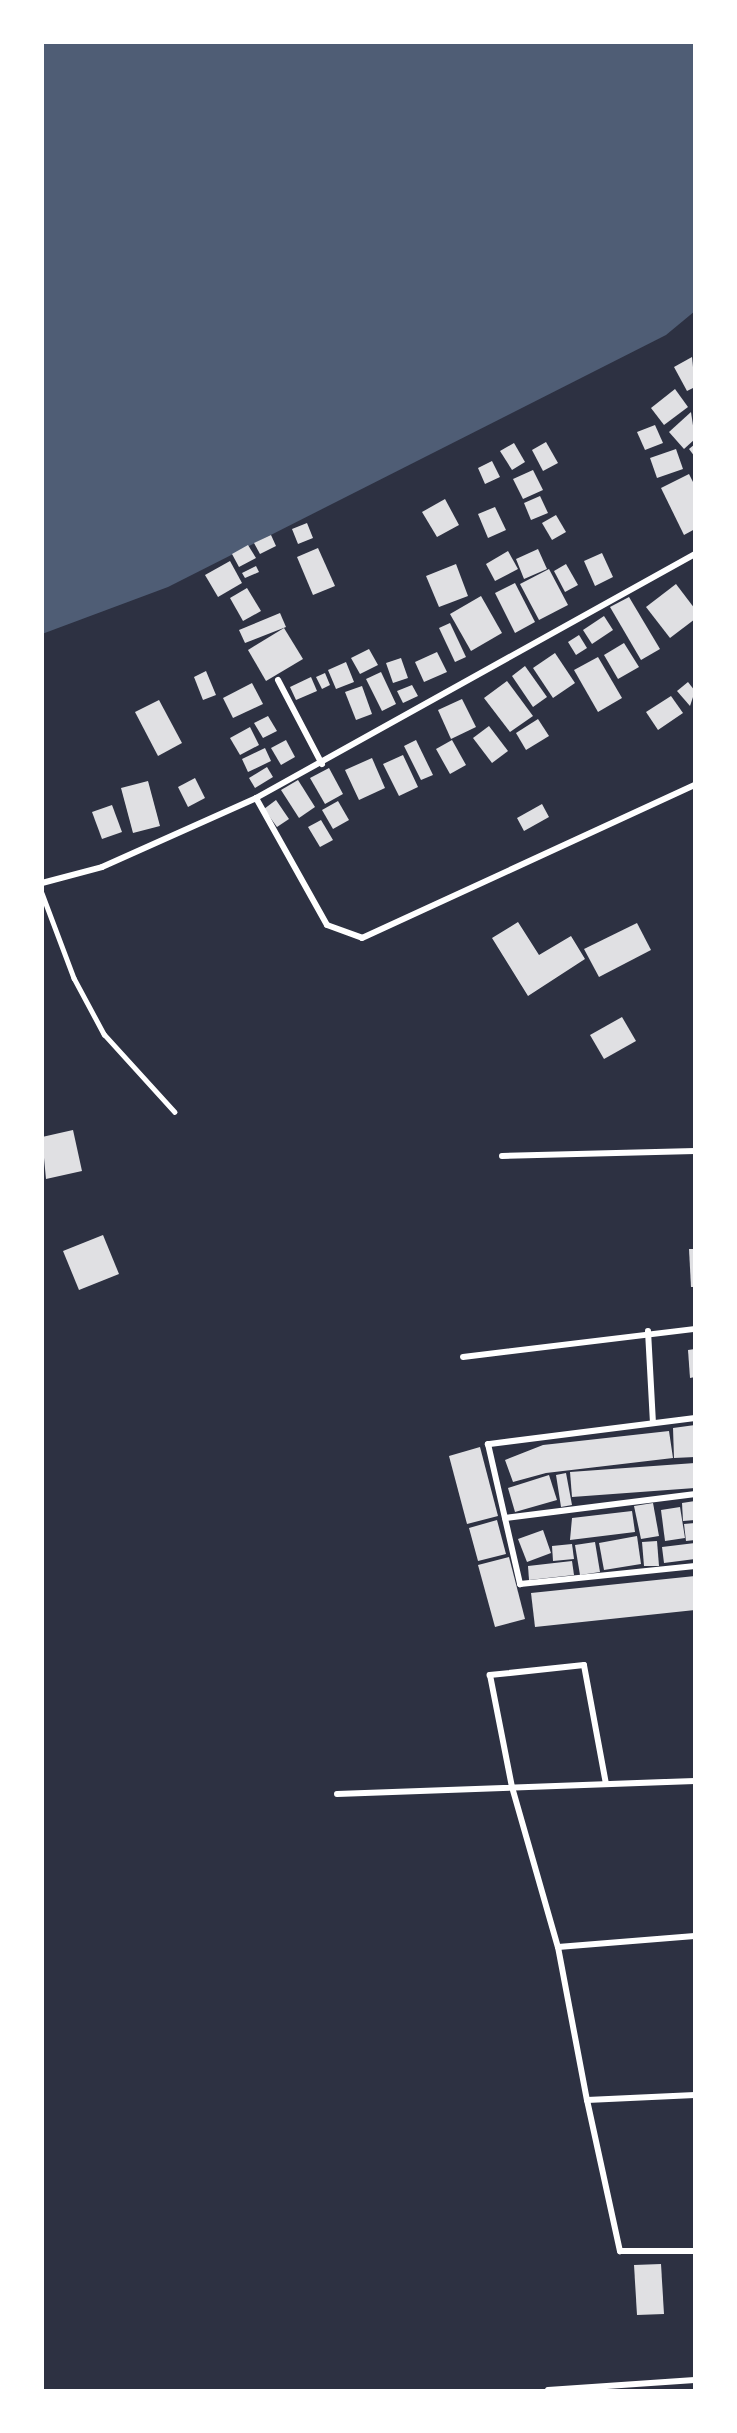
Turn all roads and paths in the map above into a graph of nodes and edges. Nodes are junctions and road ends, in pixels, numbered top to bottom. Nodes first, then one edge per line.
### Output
1 (695, 554) edge
2 (278, 680) dead end
3 (322, 764) junction
4 (695, 785) edge
5 (255, 798) junction
6 (42, 883) edge
7 (42, 893) edge
8 (175, 1112) dead end
9 (695, 1150) edge
10 (502, 1156) dead end
11 (695, 1329) edge
12 (648, 1331) junction
13 (463, 1357) dead end
14 (695, 1418) edge
15 (653, 1423) junction
16 (695, 1494) edge
17 (505, 1518) junction
18 (695, 1566) edge
19 (695, 1781) edge
20 (606, 1784) junction
21 (512, 1787) junction
22 (337, 1794) dead end
23 (695, 1936) edge
24 (558, 1947) junction
25 (695, 2095) edge
26 (587, 2100) junction
27 (695, 2251) edge
28 (695, 2380) edge
29 (548, 2390) edge

1 - 3 street
2 - 3 street
3 - 5 street
4 - 5 street
5 - 6 street
7 - 8 lane
9 - 10 street
11 - 12 street
12 - 13 street
12 - 15 street
14 - 15 street
15 - 17 street
16 - 17 street
17 - 18 street
19 - 20 street
20 - 21 street
20 - 21 street
21 - 22 street
21 - 24 street
23 - 24 street
24 - 26 street
25 - 26 street
26 - 27 street
28 - 29 street

